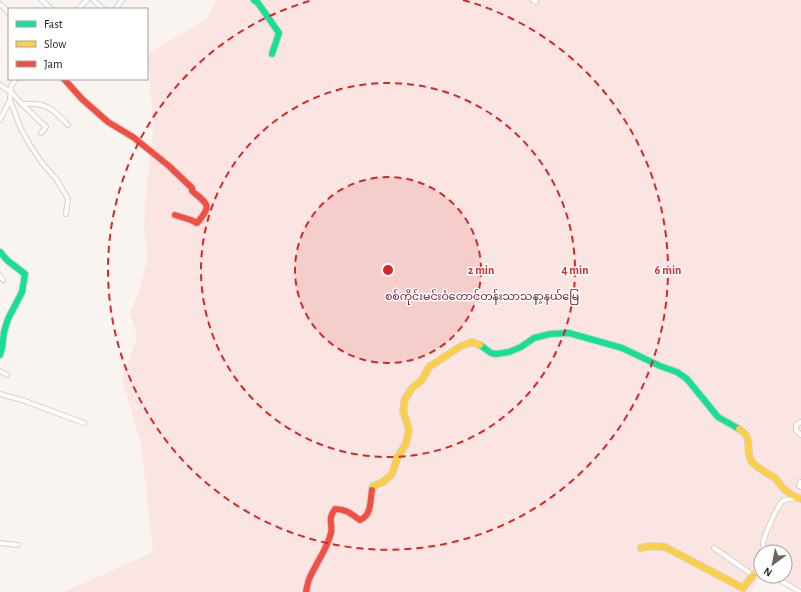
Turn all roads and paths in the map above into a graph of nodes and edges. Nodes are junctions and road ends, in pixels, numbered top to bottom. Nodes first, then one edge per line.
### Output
1 (42, 0) edge
2 (86, 0) edge
3 (93, 0) edge
4 (122, 0) edge
5 (254, 0) edge
6 (0, 4) edge
7 (50, 8) edge
8 (79, 8) edge
9 (102, 8) edge
10 (116, 8) edge
11 (8, 12) edge
12 (272, 54) dead end
13 (15, 80) edge
14 (65, 80) edge
15 (0, 85) edge
16 (11, 92) junction
17 (10, 100) junction
18 (22, 104) junction
19 (0, 120) edge
20 (68, 125) dead end
21 (41, 133) dead end
22 (66, 214) dead end
23 (175, 215) dead end
24 (0, 252) edge
25 (0, 354) edge
26 (0, 371) edge
27 (7, 375) dead end
28 (0, 394) edge
29 (84, 422) dead end
30 (801, 422) edge
31 (801, 435) edge
32 (801, 482) edge
33 (801, 487) edge
34 (794, 497) junction
35 (801, 499) edge
36 (0, 543) edge
37 (763, 544) edge
38 (18, 545) dead end
39 (641, 548) dead end
40 (714, 548) dead end
41 (753, 575) joint
42 (786, 584) edge
43 (741, 590) edge
44 (306, 592) edge
45 (800, 592) edge

1 - 7 street
2 - 8 street
3 - 9 street
4 - 10 street
5 - 12 street
6 - 11 street
13 - 16 street
14 - 23 street
15 - 16 street
16 - 17 street
16 - 18 street
17 - 19 street
17 - 22 street
18 - 20 street
18 - 21 street
24 - 25 street
26 - 27 street
28 - 29 street
30 - 31 street
32 - 33 street
34 - 35 street
34 - 37 street
34 - 44 street
36 - 38 street
39 - 43 street
40 - 41 street
41 - 43 street
42 - 45 street

